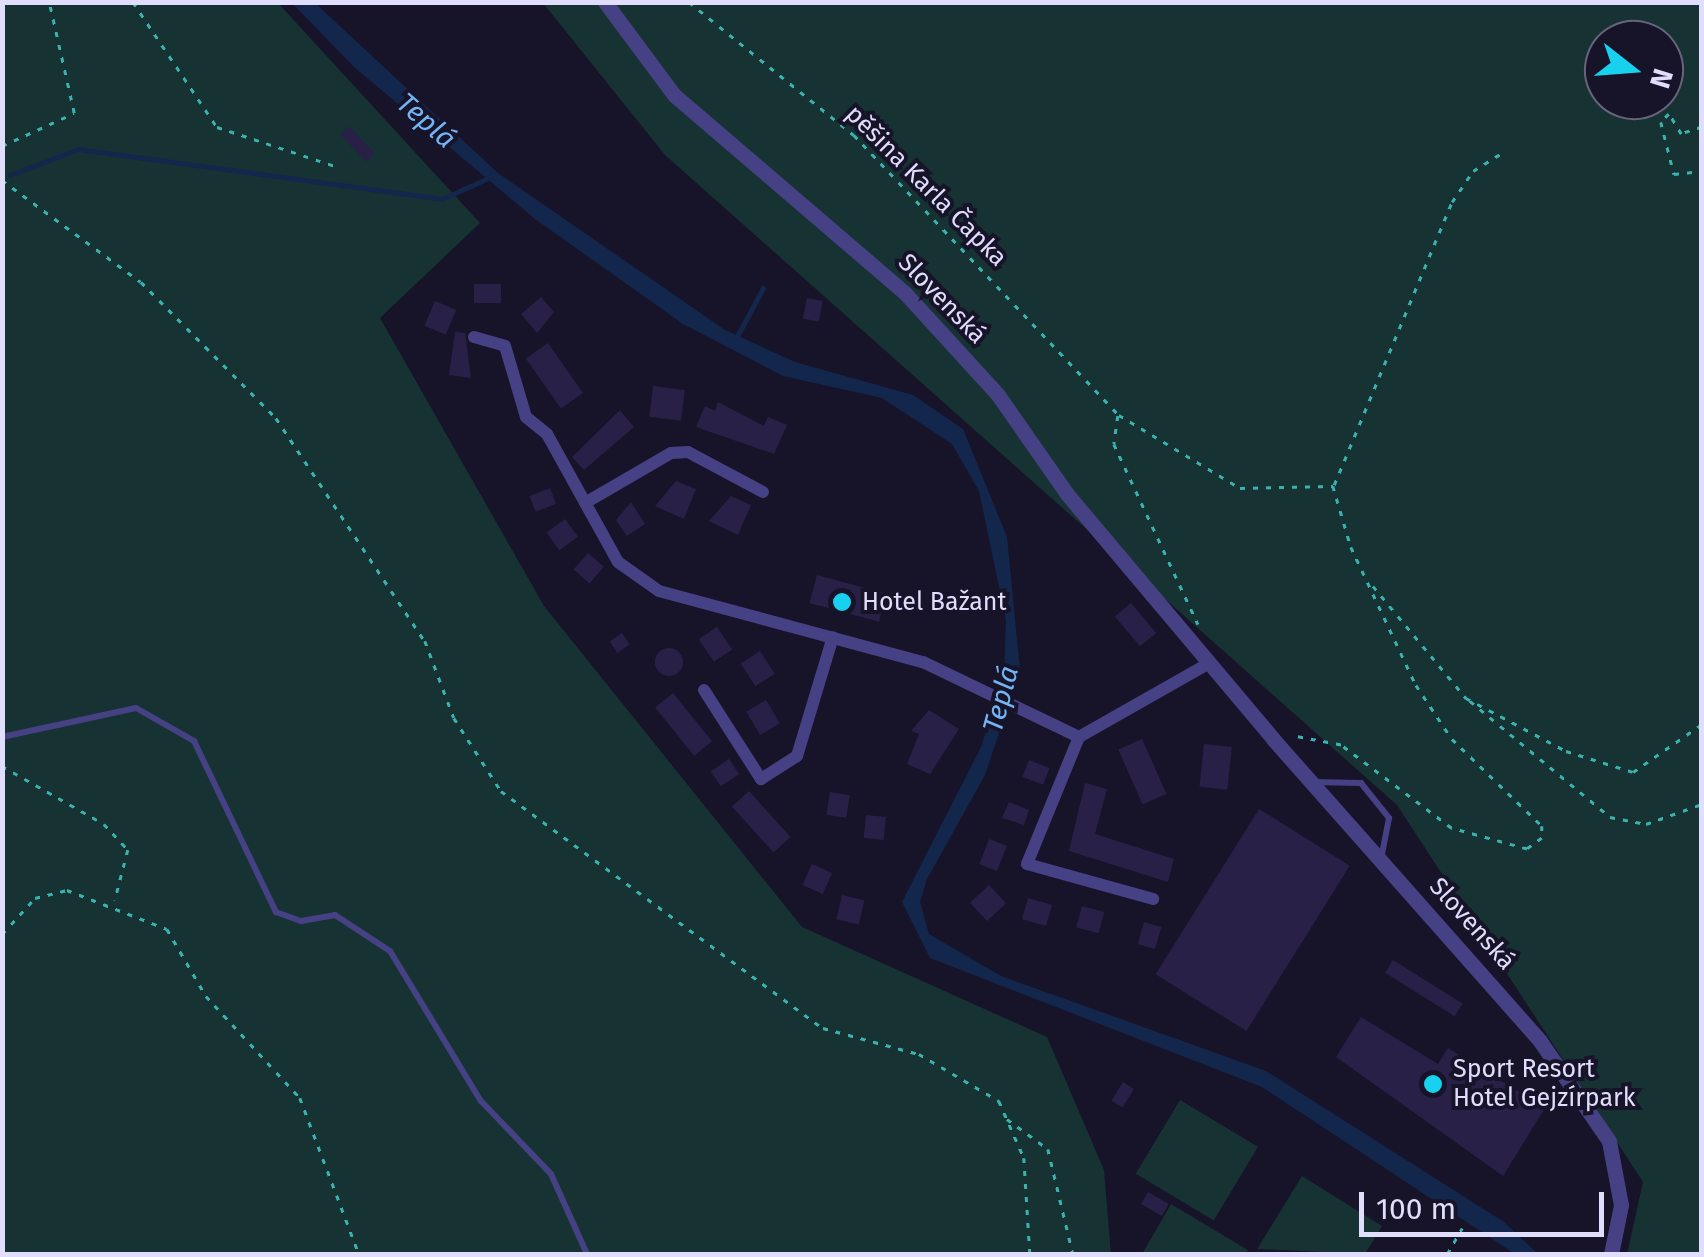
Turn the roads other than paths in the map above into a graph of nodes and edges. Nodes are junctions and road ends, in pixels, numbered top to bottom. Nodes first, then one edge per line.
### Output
1 (605, 2) edge
2 (474, 338) dead end
3 (763, 492) dead end
4 (584, 503) junction
5 (833, 637) junction
6 (1209, 663) junction
7 (704, 690) dead end
8 (2, 737) edge
9 (1080, 737) junction
10 (1311, 782) junction
11 (1380, 860) junction
12 (1152, 900) dead end
13 (587, 1254) edge
14 (1610, 1254) edge

1 - 6 street, Slovenská
2 - 4 street
3 - 4 street
4 - 5 street
5 - 7 street
5 - 9 street
6 - 9 street
6 - 10 street, Slovenská
8 - 13 lane
9 - 12 street
10 - 11 street, Slovenská
10 - 11 lane
11 - 14 street, Slovenská

